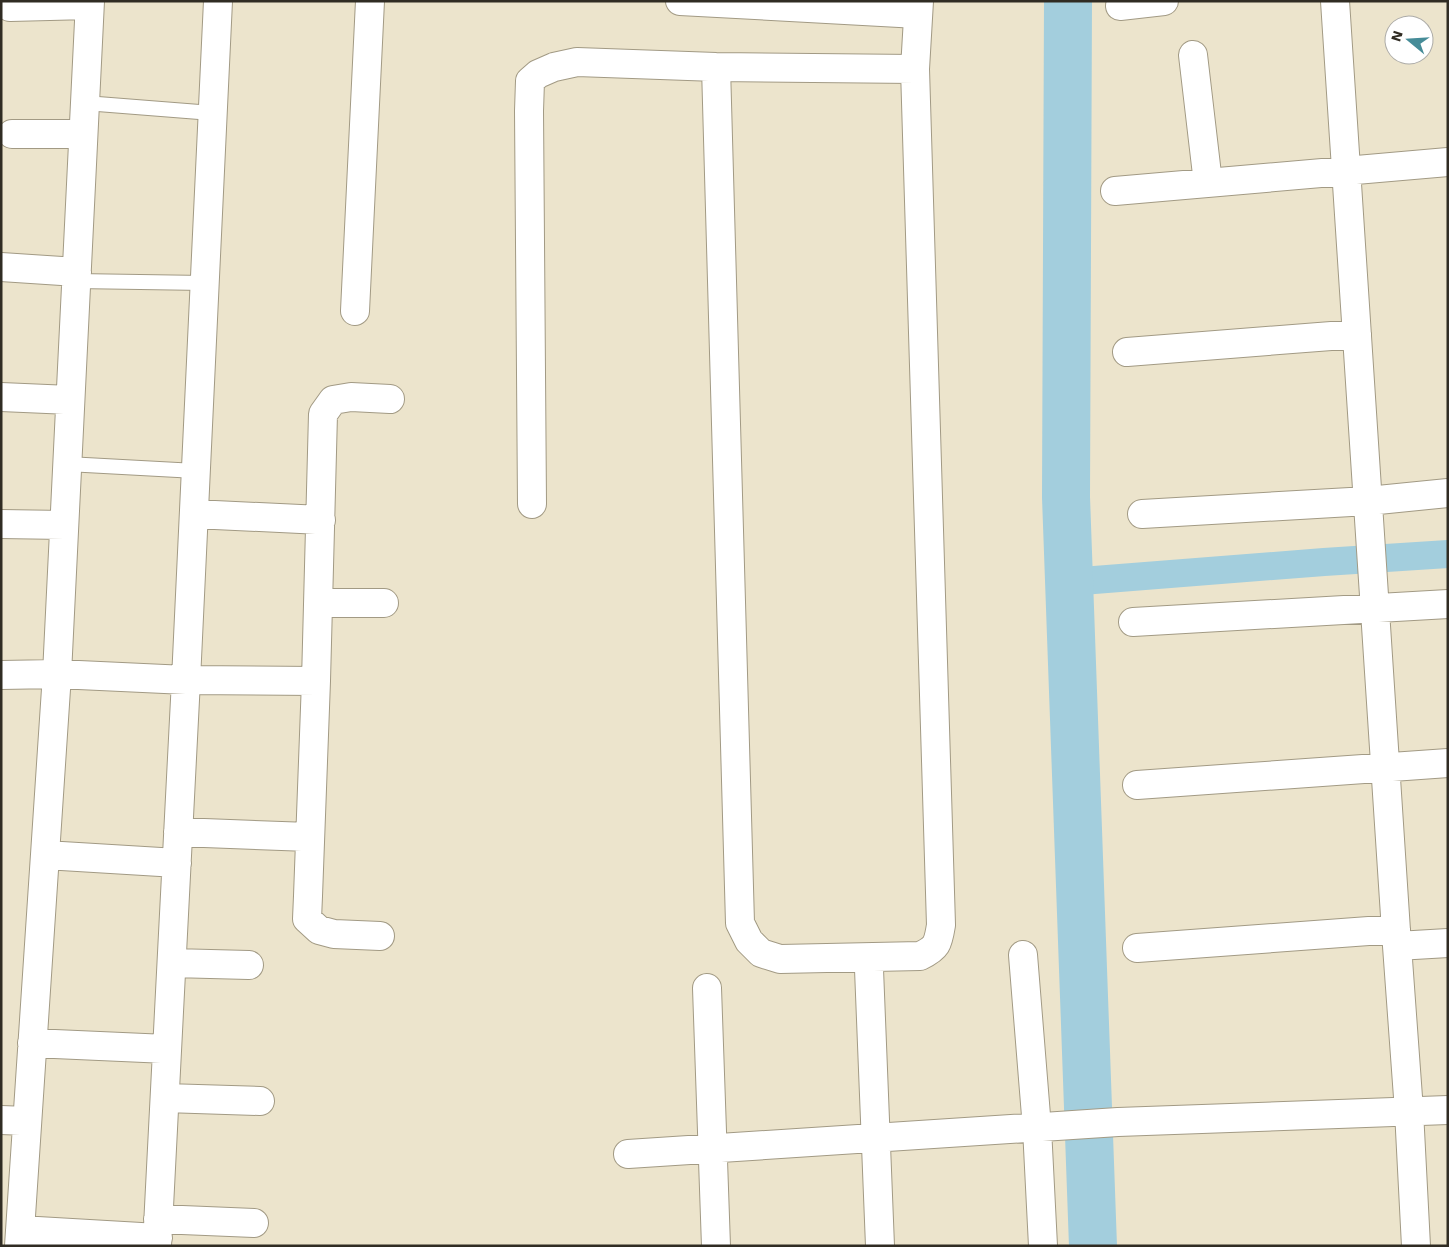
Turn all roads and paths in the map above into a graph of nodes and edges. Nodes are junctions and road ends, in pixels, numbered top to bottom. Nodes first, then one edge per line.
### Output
1 (218, 1) edge
2 (370, 1) edge
3 (680, 1) edge
4 (1164, 1) edge
5 (1335, 1) edge
6 (89, 3) edge
7 (723, 3) edge
8 (1120, 6) dead end
9 (10, 7) dead end
10 (918, 8) edge
11 (1193, 55) dead end
12 (716, 67) junction
13 (915, 69) junction
14 (85, 103) junction
15 (212, 113) junction
16 (12, 134) dead end
17 (83, 134) junction
18 (1448, 162) edge
19 (1346, 170) junction
20 (1208, 183) junction
21 (1114, 191) dead end
22 (1, 267) edge
23 (76, 276) junction
24 (204, 283) junction
25 (355, 311) dead end
26 (1357, 334) junction
27 (1128, 352) dead end
28 (1, 397) edge
29 (390, 399) dead end
30 (70, 400) junction
31 (67, 464) junction
32 (196, 471) junction
33 (1448, 493) edge
34 (1368, 501) junction
35 (532, 504) dead end
36 (194, 514) junction
37 (1142, 514) dead end
38 (321, 520) junction
39 (1, 524) edge
40 (64, 525) junction
41 (1375, 598) junction
42 (318, 603) junction
43 (384, 603) dead end
44 (1448, 604) edge
45 (1133, 622) dead end
46 (57, 674) junction
47 (1, 675) edge
48 (186, 680) junction
49 (316, 681) junction
50 (1448, 763) edge
51 (1385, 766) junction
52 (1137, 786) dead end
53 (178, 832) junction
54 (309, 837) junction
55 (45, 855) junction
56 (177, 863) junction
57 (380, 936) dead end
58 (1396, 938) junction
59 (1448, 943) edge
60 (1137, 948) dead end
61 (1023, 955) dead end
62 (172, 963) junction
63 (249, 966) dead end
64 (869, 969) dead end
65 (707, 988) dead end
66 (32, 1043) junction
67 (167, 1049) junction
68 (165, 1098) junction
69 (260, 1101) dead end
70 (1448, 1110) edge
71 (1410, 1111) junction
72 (14, 1120) edge
73 (1037, 1128) junction
74 (876, 1138) junction
75 (712, 1149) junction
76 (628, 1154) dead end
77 (254, 1223) dead end
78 (158, 1234) edge
79 (14, 1242) edge
80 (716, 1246) edge
81 (880, 1246) edge
82 (1043, 1246) edge
83 (1416, 1246) edge

1 - 15 street
2 - 25 street
3 - 7 street
4 - 8 street
5 - 19 street
6 - 9 street
6 - 14 street
7 - 10 street
10 - 13 street
11 - 20 street
12 - 13 street
12 - 13 street
12 - 35 street
14 - 15 lane
14 - 17 street
15 - 24 street
16 - 17 street
17 - 23 street
18 - 19 street
19 - 20 street
19 - 26 street
20 - 21 street
22 - 23 street
23 - 24 lane
23 - 30 street
24 - 32 street
26 - 27 street
26 - 34 street
28 - 30 street
29 - 38 street
30 - 31 street
31 - 32 lane
31 - 40 street
32 - 36 street
33 - 34 street
34 - 37 street
34 - 41 street
36 - 38 street
36 - 48 street
38 - 42 street
39 - 40 street
40 - 46 street
41 - 44 street
41 - 45 street
41 - 51 street
42 - 43 street
42 - 49 street
46 - 47 street
46 - 48 street
46 - 55 street
48 - 49 street
48 - 53 street
49 - 54 street
50 - 51 street
51 - 52 street
51 - 58 street
53 - 54 street
53 - 56 street
54 - 57 street
55 - 56 street
55 - 66 street
56 - 62 street
58 - 59 street
58 - 60 street
58 - 71 street
61 - 73 street
62 - 63 street
62 - 67 street
64 - 74 street
65 - 75 street
66 - 67 street
66 - 72 street
67 - 68 street
68 - 69 street
68 - 78 street
70 - 71 street
71 - 73 street
71 - 83 street
72 - 79 street
73 - 74 street
73 - 82 street
74 - 75 street
74 - 81 street
75 - 76 street
75 - 80 street
77 - 78 street
78 - 79 street

